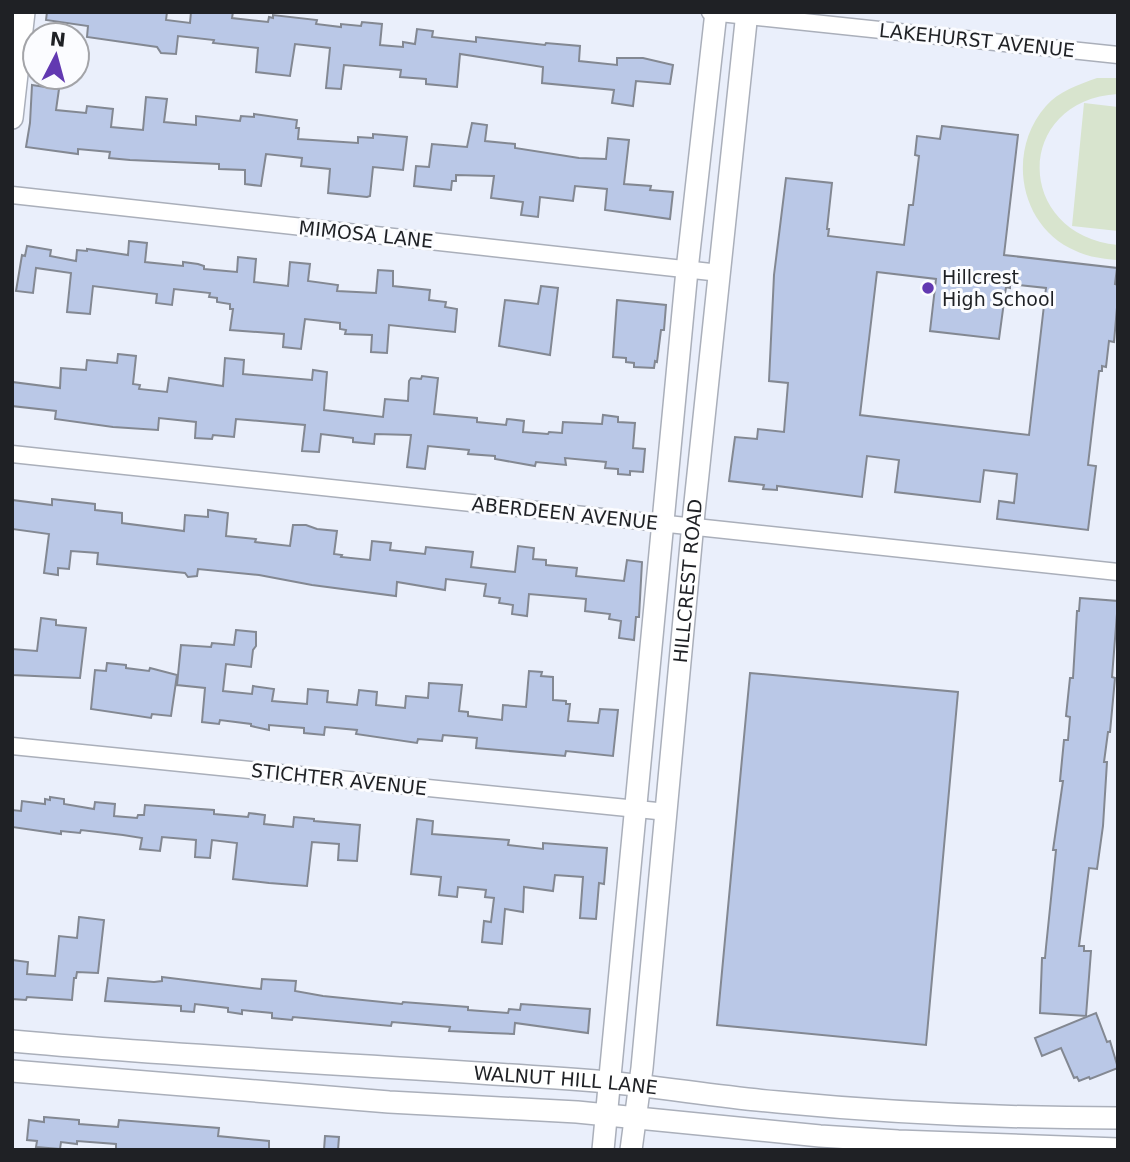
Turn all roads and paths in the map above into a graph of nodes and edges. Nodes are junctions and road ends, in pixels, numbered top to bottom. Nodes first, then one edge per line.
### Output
1 (24, 12) edge
2 (710, 12) edge
3 (716, 13) edge
4 (747, 14) edge
5 (1118, 55) edge
6 (12, 118) edge
7 (12, 195) edge
8 (687, 270) junction
9 (720, 273) junction
10 (12, 454) edge
11 (662, 524) junction
12 (692, 527) junction
13 (1118, 572) edge
14 (12, 746) edge
15 (636, 809) junction
16 (667, 812) junction
17 (12, 1041) edge
18 (12, 1071) edge
19 (611, 1083) junction
20 (639, 1086) junction
21 (607, 1115) junction
22 (1118, 1118) edge
23 (635, 1119) junction
24 (1118, 1149) edge
25 (603, 1150) edge
26 (631, 1150) edge

1 - 6 main road
2 - 3 street, LAKEHURST AVENUE
3 - 4 street, LAKEHURST AVENUE
3 - 8 main road, HILLCREST ROAD
4 - 5 street, LAKEHURST AVENUE
4 - 9 main road, HILLCREST ROAD
7 - 8 street, MIMOSA LANE
8 - 9 street, MIMOSA LANE
8 - 11 main road, HILLCREST ROAD
9 - 12 main road, HILLCREST ROAD
10 - 11 street, ABERDEEN AVENUE
11 - 12 street, ABERDEEN AVENUE
11 - 15 main road, HILLCREST ROAD
12 - 13 street, ABERDEEN AVENUE
12 - 16 main road, HILLCREST ROAD
14 - 15 street, STICHTER AVENUE
15 - 16 street, STICHTER AVENUE
15 - 19 main road, HILLCREST ROAD
16 - 20 main road, HILLCREST ROAD
17 - 19 main road, WALNUT HILL LANE
18 - 21 main road, WALNUT HILL LANE
19 - 20 main road, WALNUT HILL LANE
19 - 21 main road, HILLCREST ROAD
20 - 22 main road, WALNUT HILL LANE
20 - 23 main road, HILLCREST ROAD
21 - 23 main road, WALNUT HILL LANE
21 - 25 main road, HILLCREST ROAD
23 - 24 main road, WALNUT HILL LANE
23 - 26 main road, HILLCREST ROAD

